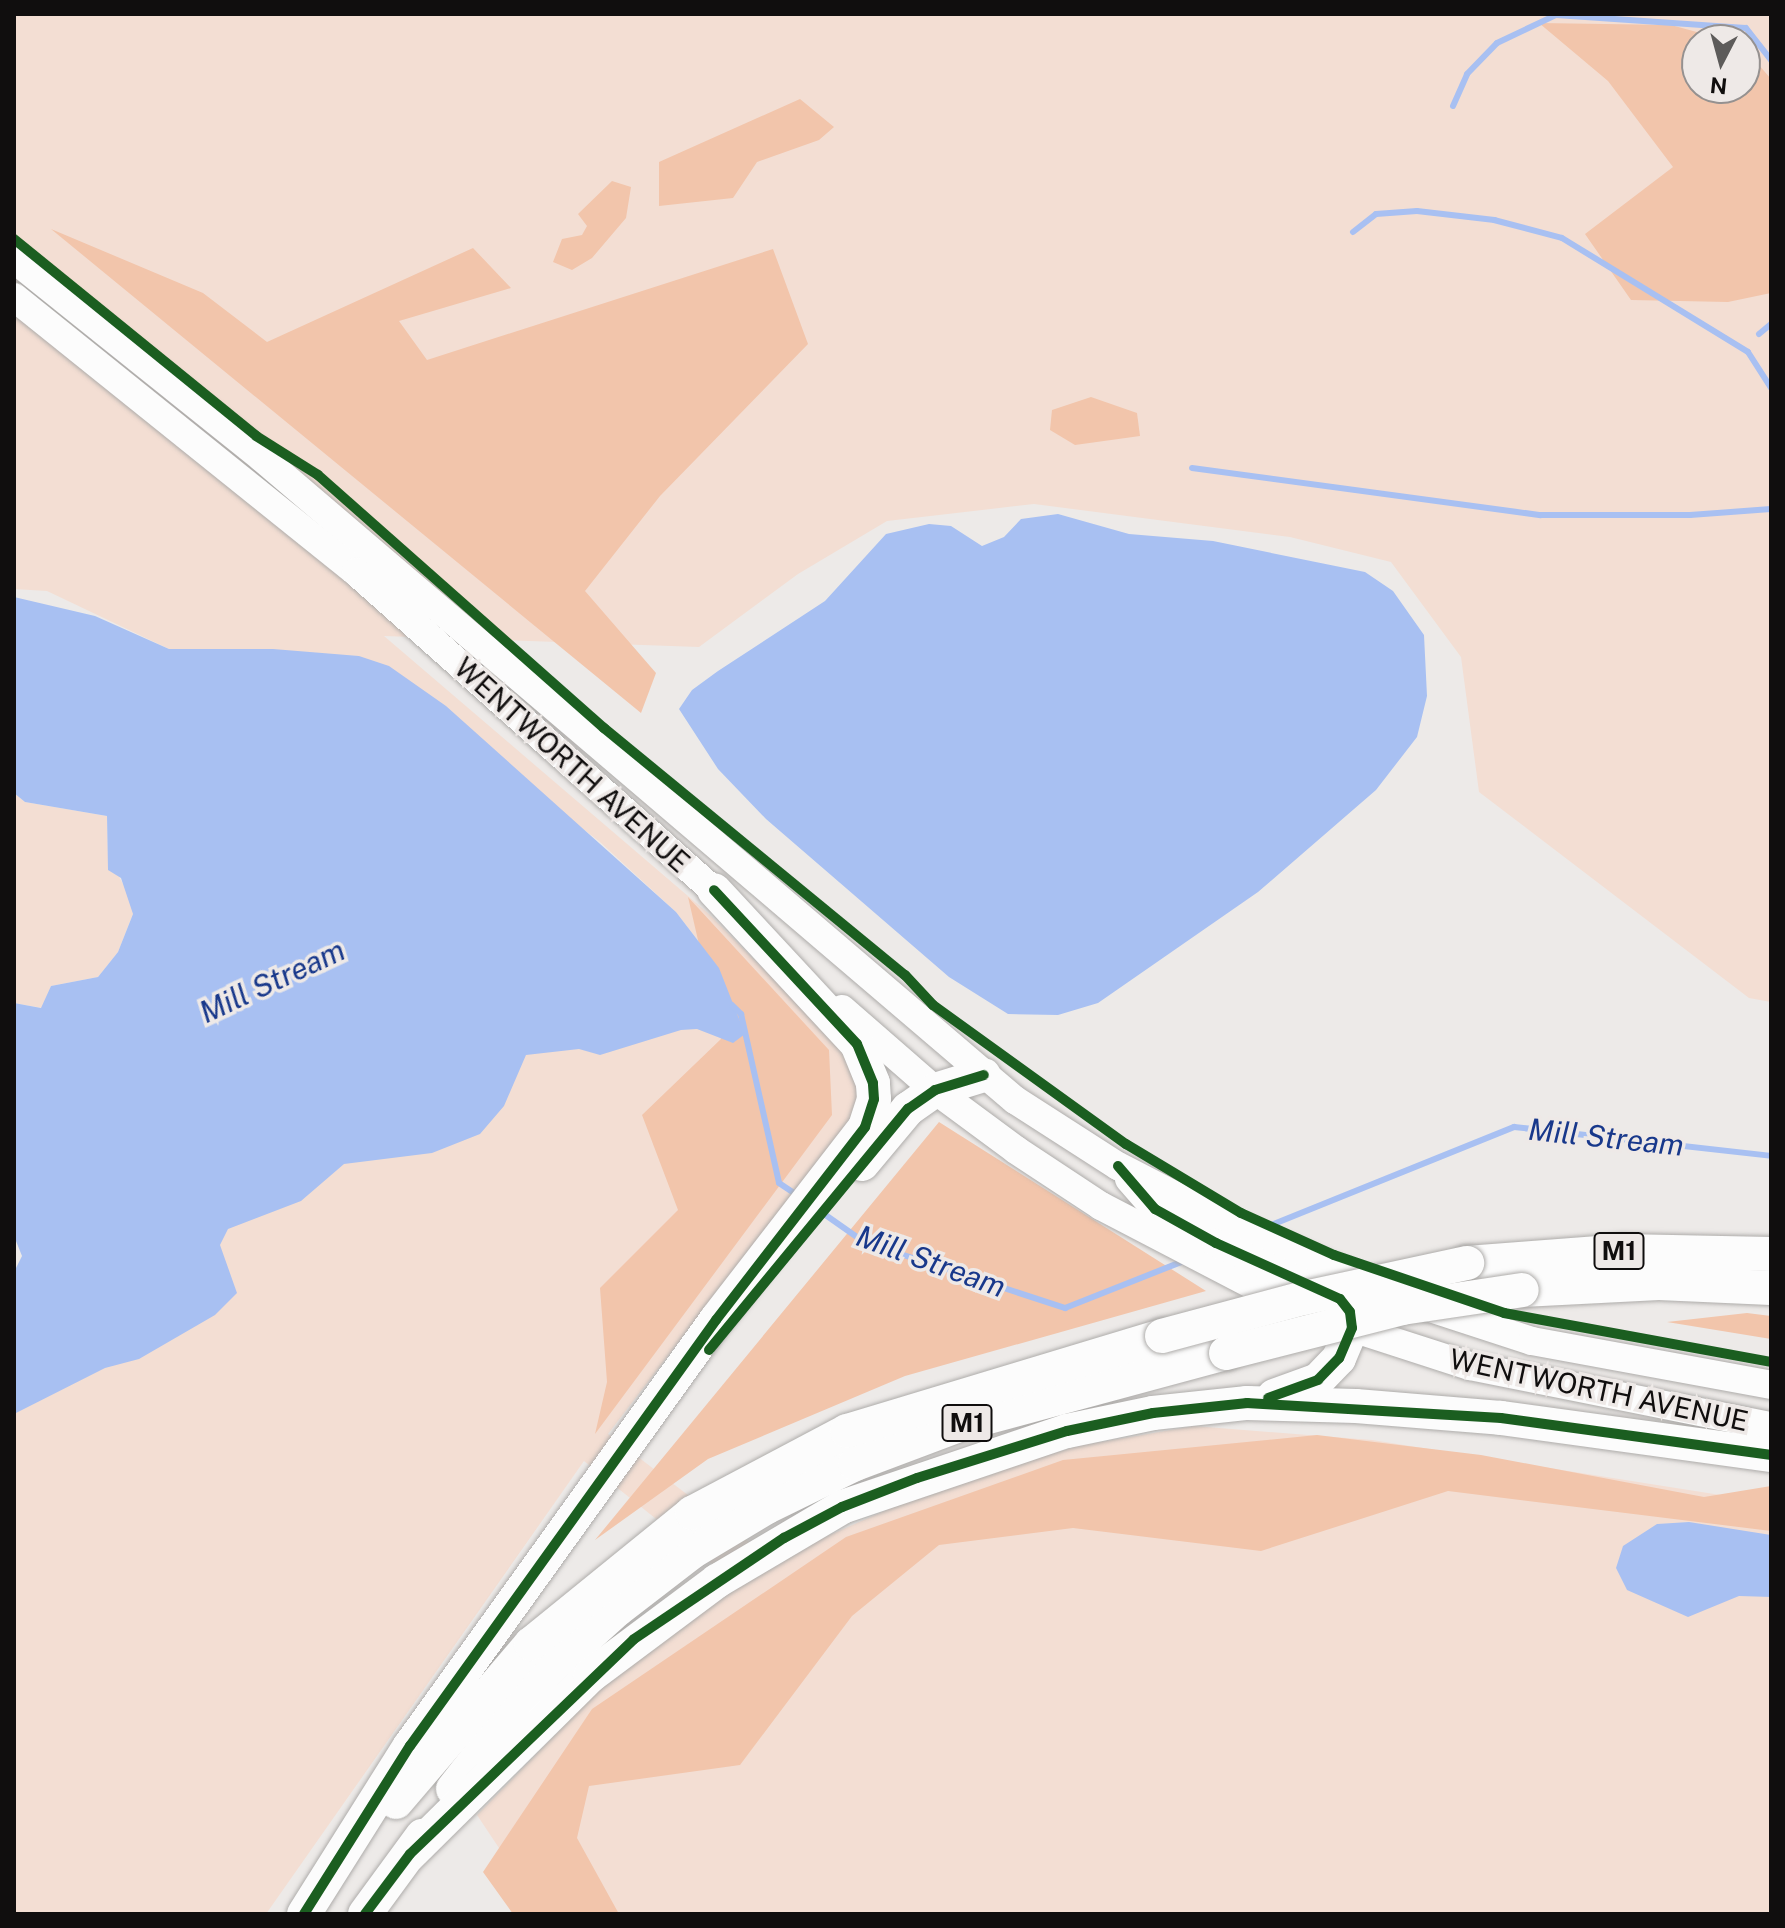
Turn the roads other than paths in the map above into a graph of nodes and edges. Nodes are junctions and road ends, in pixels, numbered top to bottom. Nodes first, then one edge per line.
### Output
1 (14, 259) edge
2 (14, 297) edge
3 (714, 890) junction
4 (984, 1075) junction
5 (935, 1090) junction
6 (828, 1192) junction
7 (1235, 1247) junction
8 (1771, 1254) edge
9 (1771, 1288) edge
10 (1352, 1328) junction
11 (1771, 1385) edge
12 (1247, 1403) junction
13 (1771, 1426) edge
14 (1771, 1455) edge
15 (685, 1531) junction
16 (410, 1854) junction
17 (304, 1914) edge
18 (365, 1914) edge

1 - 4 main road, WENTWORTH AVENUE
2 - 3 main road, WENTWORTH AVENUE
3 - 5 main road, WENTWORTH AVENUE
3 - 6 highway
4 - 5 highway
4 - 7 main road, WENTWORTH AVENUE
5 - 6 highway
5 - 7 main road, WENTWORTH AVENUE
6 - 17 highway
7 - 10 main road, WENTWORTH AVENUE
7 - 11 main road, WENTWORTH AVENUE
8 - 15 highway, M1, bridge
9 - 15 highway, M1, bridge
10 - 12 highway
10 - 13 main road, WENTWORTH AVENUE
12 - 14 highway
12 - 16 highway
15 - 16 highway, M1
15 - 17 highway, M1
16 - 18 highway, M1

